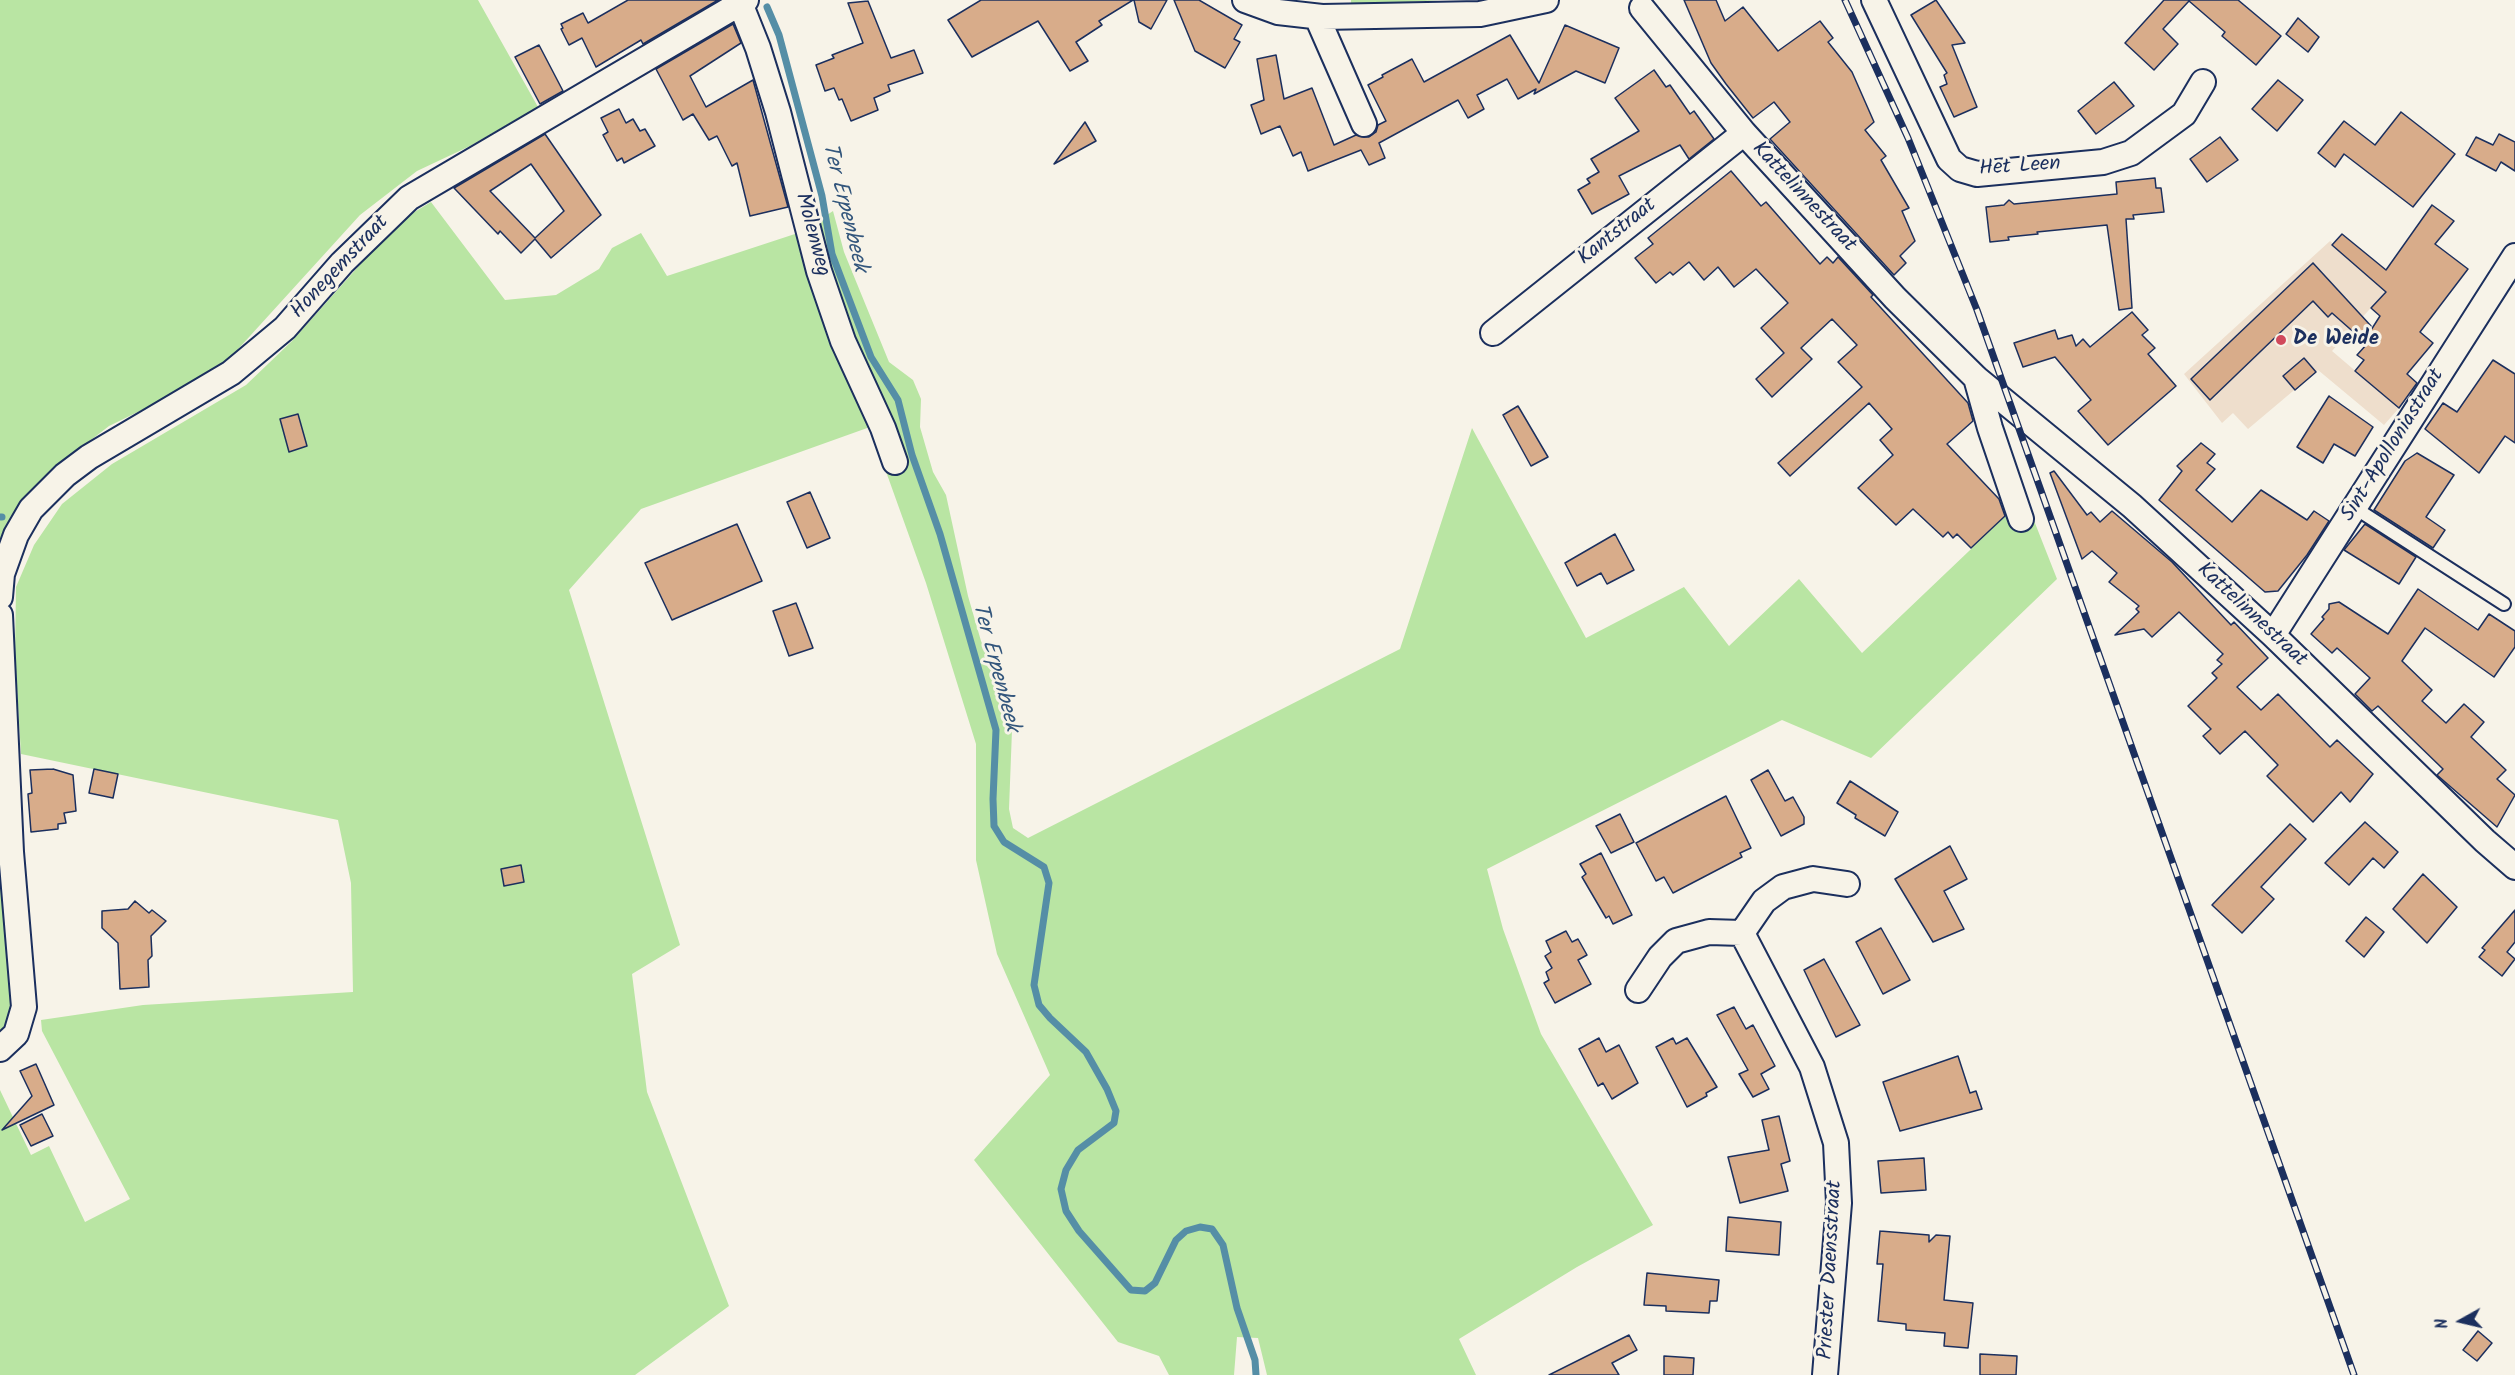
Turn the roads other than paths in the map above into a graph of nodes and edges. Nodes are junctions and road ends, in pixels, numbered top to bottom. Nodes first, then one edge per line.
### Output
1 (1245, 0) edge
2 (1546, 0) edge
3 (1874, 0) edge
4 (741, 1) edge
5 (1642, 3) edge
6 (1317, 17) junction
7 (2203, 82) dead end
8 (1364, 124) dead end
9 (1744, 133) junction
10 (2515, 256) edge
11 (1493, 333) dead end
12 (1976, 378) junction
13 (895, 462) dead end
14 (2355, 507) junction
15 (2022, 519) dead end
16 (0, 597) edge
17 (2504, 604) dead end
18 (0, 615) edge
19 (2273, 635) junction
20 (2515, 867) edge
21 (1847, 884) dead end
22 (1742, 933) junction
23 (1638, 990) dead end
24 (0, 1049) edge
25 (1826, 1375) edge

1 - 6 street
2 - 6 street
3 - 7 street, Het Leen
4 - 13 street, Molenweg
4 - 16 street, Honegemstraat
5 - 9 street, Kattelinnestraat
6 - 8 street
9 - 11 street, Kantstraat
9 - 12 street, Kattelinnestraat
10 - 14 street, Sint-Apolloniastraat
12 - 15 street, Kattelinnestraat
12 - 19 street, Kattelinnestraat
14 - 17 lane
14 - 19 street, Sint-Apolloniastraat
18 - 24 street
19 - 20 street, Kattelinnestraat
21 - 22 street
22 - 23 street
22 - 25 street, Priester Daensstraat

